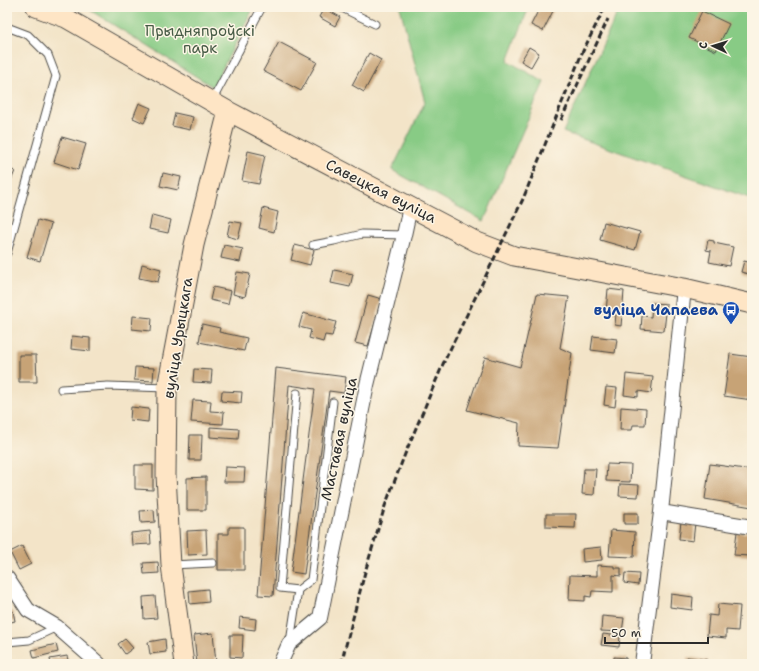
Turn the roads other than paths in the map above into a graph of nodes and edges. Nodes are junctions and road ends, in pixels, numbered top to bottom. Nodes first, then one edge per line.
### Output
1 (36, 7) edge
2 (262, 7) edge
3 (340, 7) edge
4 (375, 24) dead end
5 (7, 27) edge
6 (211, 101) junction
7 (228, 111) junction
8 (410, 207) junction
9 (404, 235) junction
10 (314, 244) dead end
11 (7, 253) edge
12 (684, 288) junction
13 (752, 304) edge
14 (167, 388) junction
15 (61, 389) dead end
16 (297, 393) dead end
17 (333, 402) dead end
18 (661, 512) junction
19 (752, 527) edge
20 (212, 563) dead end
21 (171, 565) junction
22 (7, 578) edge
23 (298, 590) junction
24 (57, 627) junction
25 (7, 642) edge
26 (289, 644) junction
27 (99, 664) edge
28 (184, 664) edge
29 (280, 664) edge
30 (642, 664) edge

1 - 6 main road, Савецкая вуліца
2 - 6 lane
3 - 4 lane
5 - 11 lane
6 - 7 main road, Савецкая вуліца
7 - 8 main road, Савецкая вуліца
7 - 14 main road, вуліца Урыцкага
8 - 9 street, Маставая вуліца
8 - 12 main road, Савецкая вуліца
9 - 10 lane
9 - 26 street, Маставая вуліца
12 - 13 main road, Савецкая вуліца
12 - 18 street
14 - 15 lane
14 - 21 main road, вуліца Урыцкага
16 - 23 lane
17 - 23 lane
18 - 19 street
18 - 30 street
20 - 21 lane
21 - 28 main road, вуліца Урыцкага
22 - 24 street
23 - 26 lane
24 - 25 lane
24 - 27 street
26 - 29 street, Маставая вуліца

